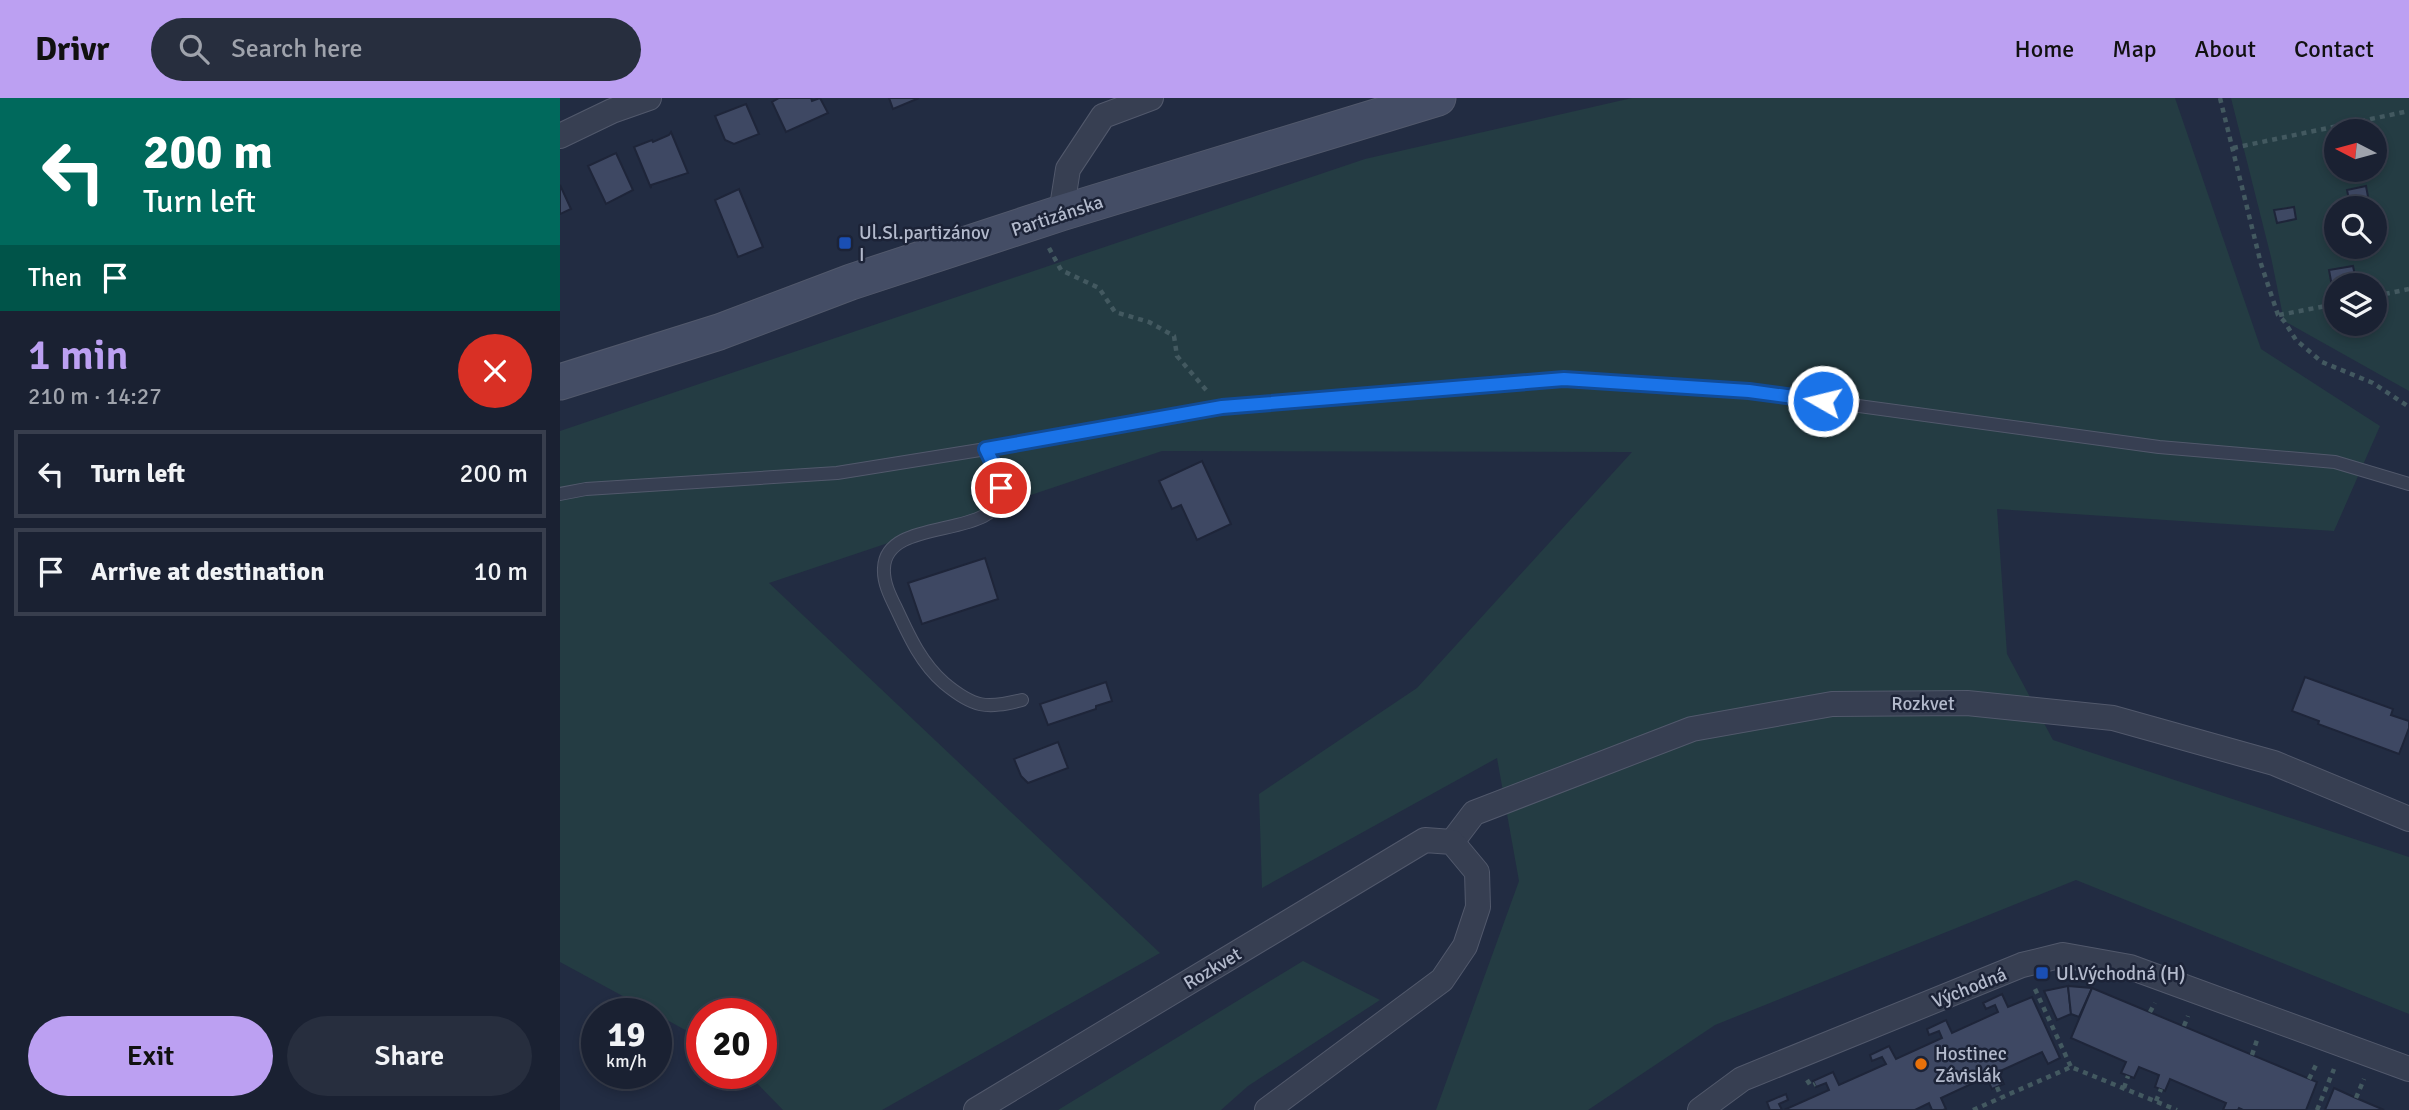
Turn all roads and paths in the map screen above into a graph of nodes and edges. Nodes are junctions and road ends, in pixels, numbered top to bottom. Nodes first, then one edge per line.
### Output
1 (649, 98) edge
2 (1151, 98) edge
3 (1438, 98) edge
4 (2220, 98) edge
5 (2409, 111) edge
6 (560, 136) edge
7 (2233, 148) junction
8 (1062, 213) junction
9 (1048, 247) dead end
10 (2409, 289) edge
11 (2387, 294) edge
12 (2324, 305) edge
13 (2278, 315) junction
14 (560, 382) edge
15 (1222, 407) junction
16 (2409, 407) edge
17 (986, 449) junction
18 (2409, 484) edge
19 (560, 494) edge
20 (1022, 700) dead end
21 (2409, 819) edge
22 (1452, 842) junction
23 (2035, 988) dead end
24 (2320, 1057) dead end
25 (2336, 1063) dead end
26 (2071, 1067) junction
27 (2409, 1069) edge
28 (2128, 1076) dead end
29 (2309, 1079) dead end
30 (2364, 1079) dead end
31 (1997, 1087) dead end
32 (2123, 1088) junction
33 (2161, 1089) dead end
34 (2001, 1097) junction
35 (2356, 1098) dead end
36 (2156, 1101) junction
37 (976, 1110) edge
38 (1267, 1110) edge
39 (1700, 1110) edge
40 (1973, 1110) edge
41 (2176, 1110) edge
42 (2317, 1110) edge

1 - 6 street
2 - 8 street
3 - 8 main road, Partizánska
4 - 7 path
5 - 7 path
7 - 13 path
8 - 14 main road, Partizánska
9 - 15 path
10 - 11 path
12 - 13 path
13 - 16 path
15 - 17 lane
15 - 18 lane
17 - 19 lane
17 - 20 lane
21 - 22 street, Rozkvet
22 - 37 street, Rozkvet
22 - 38 street
23 - 26 path
24 - 29 path
25 - 42 path
26 - 32 path
26 - 34 path
27 - 39 street, Východná
28 - 32 path
30 - 35 path
31 - 34 path
32 - 36 path
33 - 36 path
34 - 40 path
36 - 41 path

